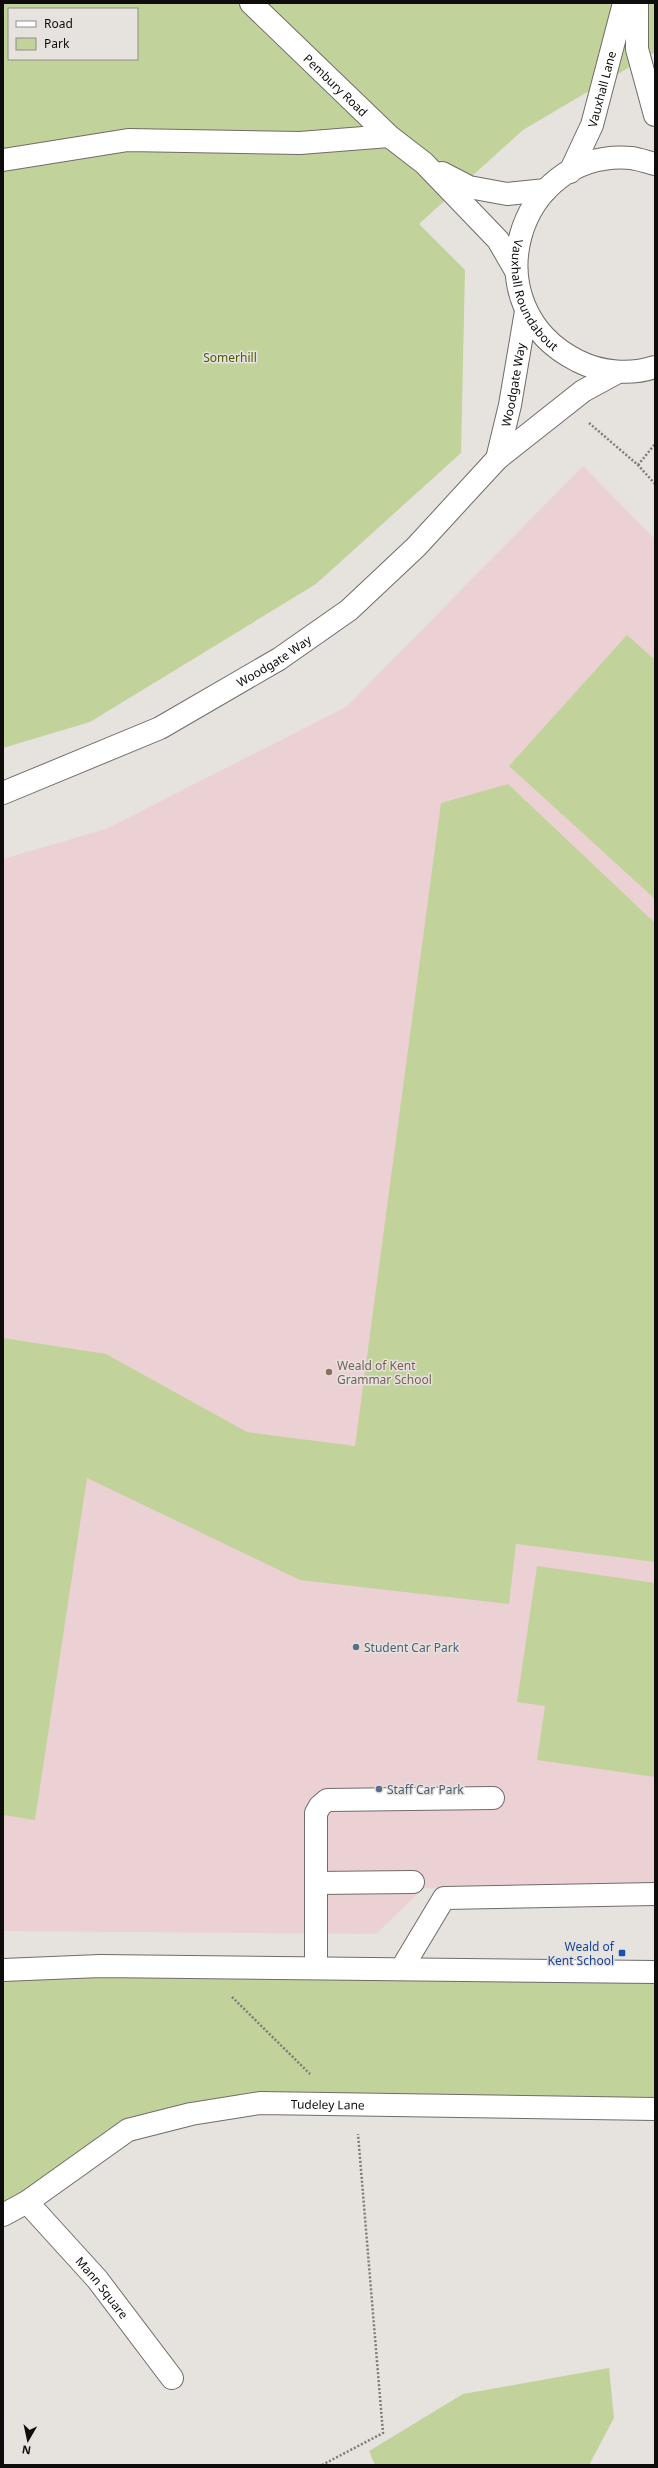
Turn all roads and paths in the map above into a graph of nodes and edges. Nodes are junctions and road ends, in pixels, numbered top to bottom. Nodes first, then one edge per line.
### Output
1 (251, 3) edge
2 (624, 3) edge
3 (637, 3) edge
4 (655, 115) edge
5 (389, 136) junction
6 (3, 160) edge
7 (424, 163) junction
8 (655, 164) edge
9 (570, 172) junction
10 (546, 190) junction
11 (516, 271) junction
12 (526, 310) junction
13 (655, 367) edge
14 (618, 372) junction
15 (569, 404) junction
16 (655, 444) edge
17 (497, 459) junction
18 (638, 465) junction
19 (655, 484) edge
20 (3, 793) edge
21 (493, 1798) dead end
22 (413, 1882) dead end
23 (316, 1883) junction
24 (655, 1894) edge
25 (201, 1966) junction
26 (316, 1968) junction
27 (402, 1968) junction
28 (3, 1970) edge
29 (655, 1972) edge
30 (347, 2103) junction
31 (655, 2109) edge
32 (27, 2202) junction
33 (3, 2215) edge
34 (172, 2378) dead end
35 (322, 2465) edge

1 - 5 main road, Pembury Road
2 - 9 main road, Vauxhall Lane
3 - 4 main road
5 - 6 main road
5 - 7 main road, Pembury Road
7 - 10 main road, Pembury Road
7 - 11 main road, Pembury Road
8 - 9 main road, Vauxhall Roundabout
9 - 10 main road, Vauxhall Roundabout
10 - 11 main road, Vauxhall Roundabout
11 - 12 main road, Vauxhall Roundabout
12 - 14 main road, Vauxhall Roundabout
12 - 17 main road, Woodgate Way
13 - 14 main road, Vauxhall Roundabout
14 - 15 main road, Woodgate Way
15 - 17 main road, Woodgate Way
15 - 18 path
16 - 18 path
17 - 20 main road, Woodgate Way
18 - 19 path
21 - 23 main road
22 - 23 main road
23 - 26 main road
24 - 27 main road
25 - 26 main road
25 - 28 main road
25 - 30 path
26 - 27 main road
27 - 29 main road
30 - 31 main road, Tudeley Lane
30 - 32 main road, Tudeley Lane
30 - 35 path
32 - 33 main road, Tudeley Lane
32 - 34 main road, Mann Square

